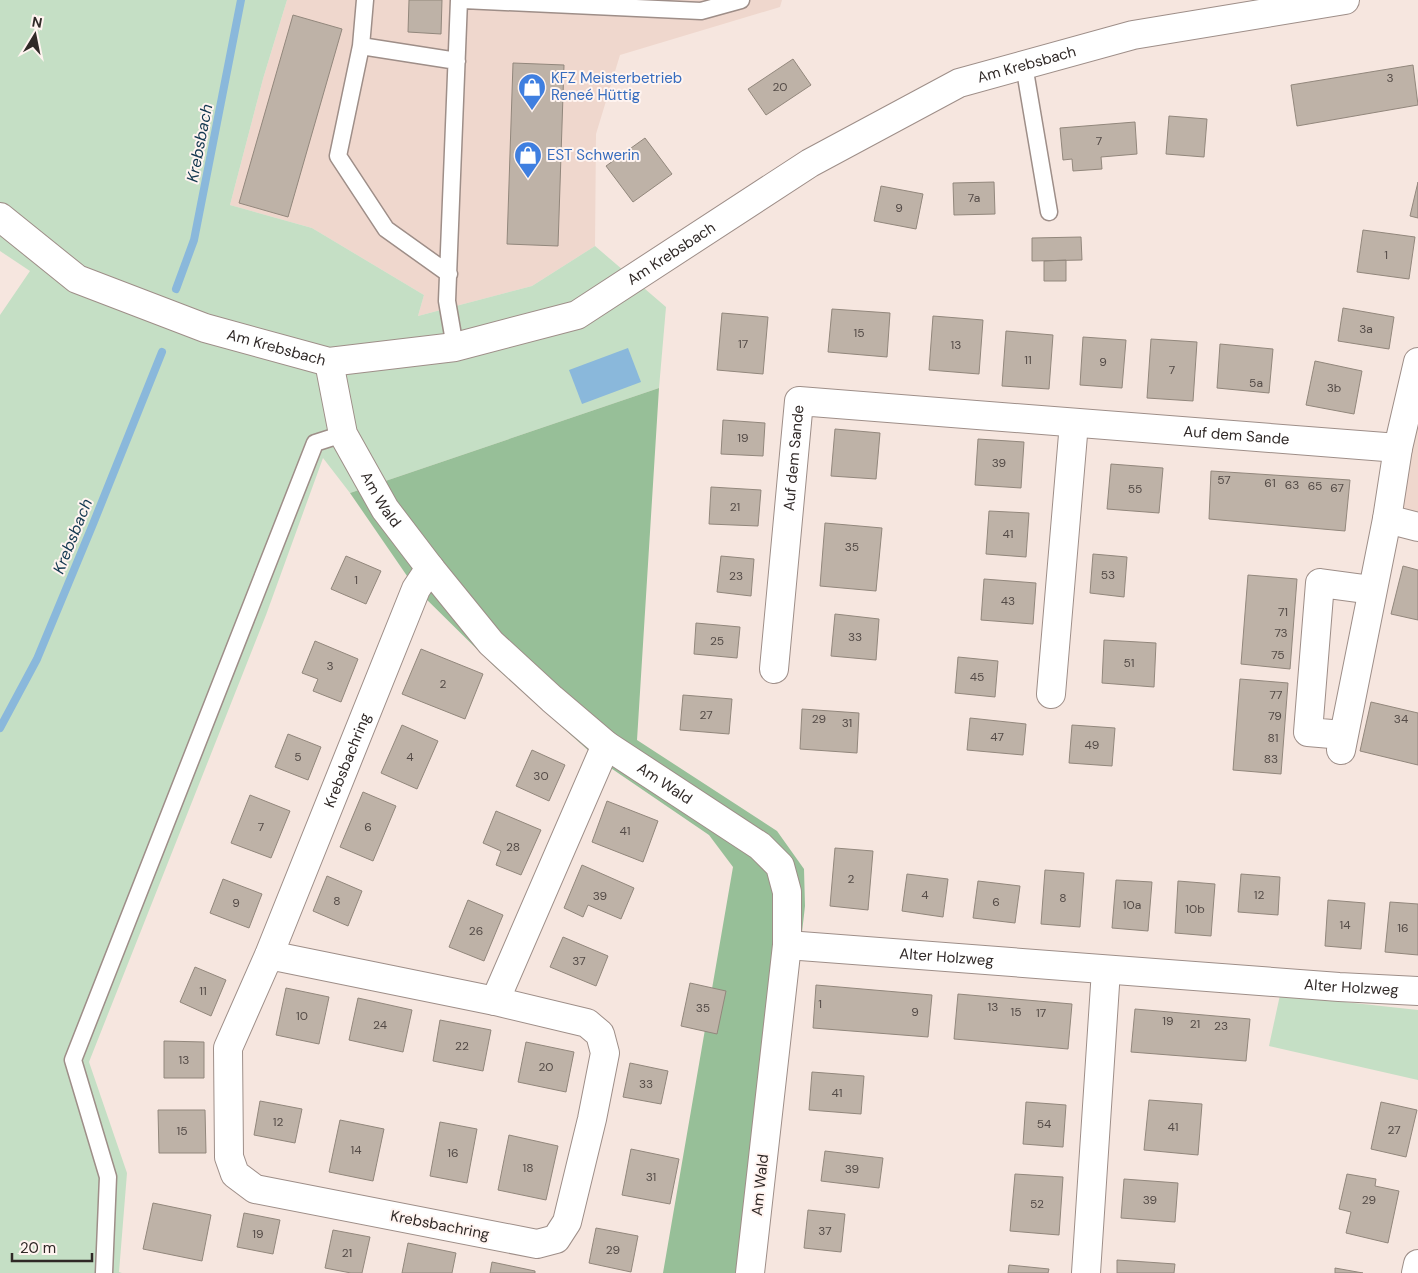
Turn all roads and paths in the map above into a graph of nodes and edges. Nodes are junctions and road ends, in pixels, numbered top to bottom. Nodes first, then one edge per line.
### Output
1 (365, 0) edge
2 (461, 0) edge
3 (741, 0) edge
4 (1345, 0) edge
5 (361, 46) junction
6 (457, 61) junction
7 (1024, 65) junction
8 (1049, 212) dead end
9 (0, 217) edge
10 (449, 274) junction
11 (455, 348) junction
12 (329, 362) junction
13 (1418, 362) edge
14 (1074, 423) junction
15 (343, 434) junction
16 (1398, 448) junction
17 (1387, 520) junction
18 (1418, 527) edge
19 (430, 568) junction
20 (1372, 590) junction
21 (774, 669) dead end
22 (1051, 694) dead end
23 (606, 745) junction
24 (787, 945) junction
25 (269, 955) junction
26 (1106, 970) junction
27 (1418, 991) edge
28 (495, 1001) junction
29 (1418, 1264) edge
30 (104, 1273) edge
31 (750, 1273) edge
32 (1086, 1273) edge
33 (1416, 1273) edge

1 - 5 lane
2 - 3 lane
2 - 6 lane
4 - 7 street, Am Krebsbach
5 - 6 lane
5 - 10 lane
6 - 10 lane
7 - 8 lane
7 - 11 street, Am Krebsbach
9 - 12 street, Am Krebsbach
10 - 11 lane
11 - 12 street, Am Krebsbach
12 - 15 street, Am Wald
13 - 16 street
14 - 16 street, Auf dem Sande
14 - 21 street, Auf dem Sande
14 - 22 street
15 - 19 street, Am Wald
15 - 30 lane
16 - 17 street
17 - 18 street
17 - 20 street
19 - 23 street, Am Wald
19 - 25 street, Krebsbachring
20 - 20 street
23 - 24 street, Am Wald
23 - 28 street
24 - 26 street, Alter Holzweg
24 - 31 street, Am Wald
25 - 28 street, Krebsbachring
25 - 28 street, Krebsbachring
26 - 27 street, Alter Holzweg
26 - 32 street
29 - 33 street

